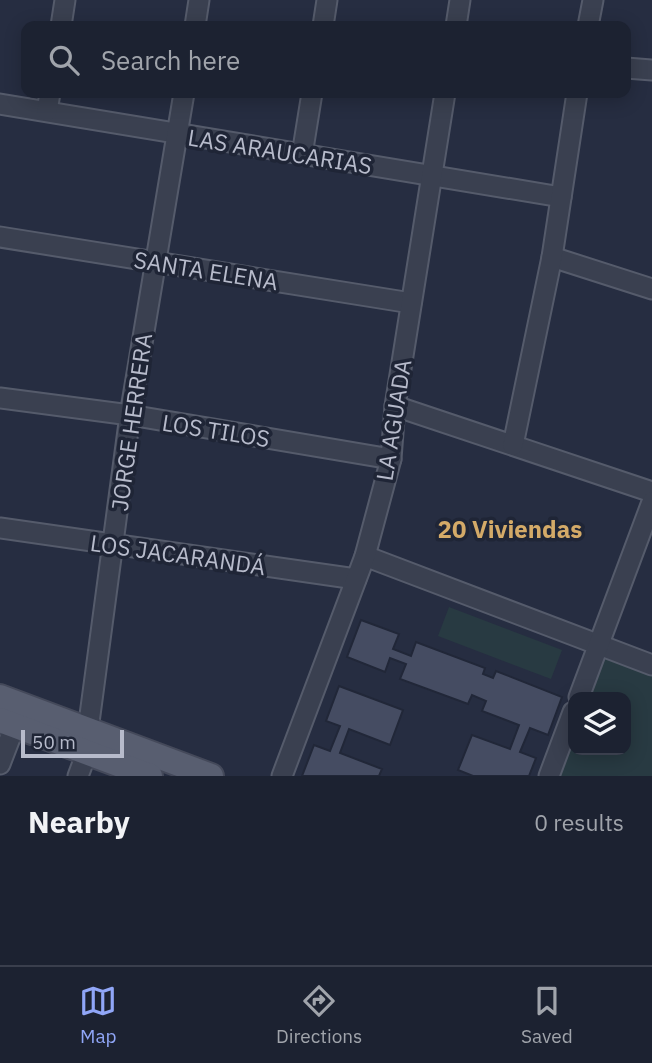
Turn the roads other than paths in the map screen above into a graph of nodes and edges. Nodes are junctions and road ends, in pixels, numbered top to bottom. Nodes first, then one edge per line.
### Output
1 (65, 0) edge
2 (199, 0) edge
3 (327, 0) edge
4 (460, 0) edge
5 (593, 0) edge
6 (62, 21) edge
7 (196, 21) edge
8 (324, 21) edge
9 (457, 21) edge
10 (589, 21) edge
11 (631, 68) edge
12 (652, 70) edge
13 (183, 98) edge
14 (311, 98) edge
15 (444, 98) edge
16 (576, 98) edge
17 (48, 102) edge
18 (0, 104) edge
19 (177, 134) junction
20 (302, 155) junction
21 (432, 176) junction
22 (561, 197) junction
23 (0, 237) edge
24 (552, 257) junction
25 (156, 261) junction
26 (652, 289) edge
27 (411, 303) junction
28 (0, 397) edge
29 (395, 406) junction
30 (130, 415) junction
31 (513, 445) junction
32 (391, 459) junction
33 (652, 492) edge
34 (652, 502) edge
35 (0, 528) edge
36 (114, 545) junction
37 (365, 556) junction
38 (356, 579) junction
39 (598, 645) junction
40 (652, 665) edge
41 (581, 692) edge
42 (0, 697) edge
43 (8, 722) edge
44 (568, 725) edge
45 (88, 741) junction
46 (0, 764) edge
47 (78, 776) edge
48 (150, 776) edge
49 (211, 776) edge
50 (282, 776) edge
51 (549, 776) edge

1 - 6 street
2 - 7 street
3 - 8 street
4 - 9 street
5 - 10 street
11 - 12 street
13 - 19 street, JORGE HERRERA
14 - 20 street
15 - 21 street, LA AGUADA
16 - 22 street
17 - 18 street, LAS ARAUCARIAS
17 - 19 street, LAS ARAUCARIAS
19 - 20 street, LAS ARAUCARIAS
19 - 25 street, JORGE HERRERA
20 - 21 street, LAS ARAUCARIAS
21 - 22 street, LAS ARAUCARIAS
21 - 27 street, LA AGUADA
22 - 24 street
23 - 25 street, SANTA ELENA
24 - 26 street
24 - 31 street
25 - 27 street, SANTA ELENA
25 - 30 street, JORGE HERRERA
27 - 29 street, LA AGUADA
28 - 30 street, LOS TILOS
29 - 31 street
29 - 32 street, LA AGUADA
30 - 32 street, LOS TILOS
30 - 36 street, JORGE HERRERA
31 - 33 street
32 - 37 street, LA AGUADA
34 - 39 street
35 - 36 street, LOS JACARANDÁ
36 - 38 street, LOS JACARANDÁ
36 - 45 street, JORGE HERRERA
37 - 38 street, LA AGUADA
37 - 39 street
38 - 50 street, LA AGUADA
39 - 40 street
39 - 41 street
42 - 45 main road
43 - 45 main road
43 - 46 street
44 - 51 street
45 - 47 street, JORGE HERRERA
45 - 48 main road
45 - 49 main road

